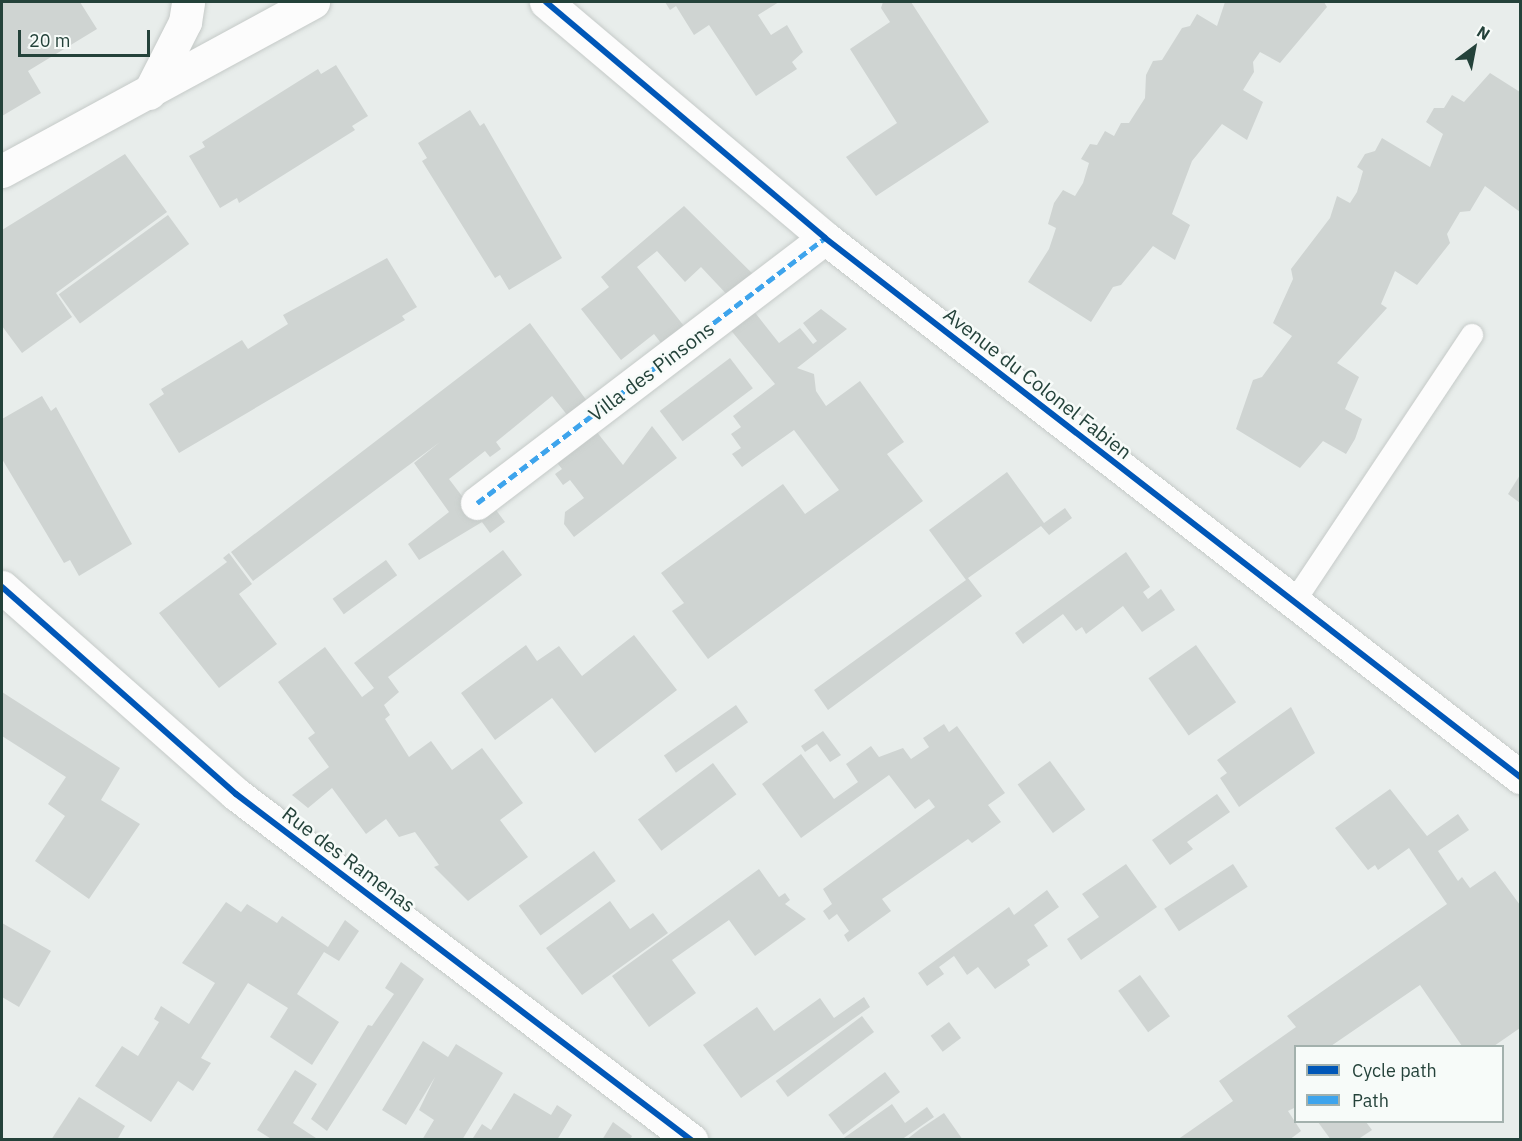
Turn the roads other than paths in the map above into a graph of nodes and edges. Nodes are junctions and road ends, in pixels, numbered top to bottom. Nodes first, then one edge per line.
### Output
1 (188, 2) edge
2 (313, 2) edge
3 (546, 2) edge
4 (149, 93) junction
5 (2, 171) edge
6 (825, 238) junction
7 (1472, 335) dead end
8 (477, 503) dead end
9 (2, 587) edge
10 (1294, 602) junction
11 (1521, 777) edge
12 (691, 1140) edge

1 - 4 street
2 - 4 street
3 - 6 street, Avenue du Colonel Fabien
4 - 5 street
6 - 8 street, Villa des Pinsons
6 - 10 street, Avenue du Colonel Fabien
7 - 10 lane
9 - 12 street, Rue des Ramenas
10 - 11 street, Avenue du Colonel Fabien

